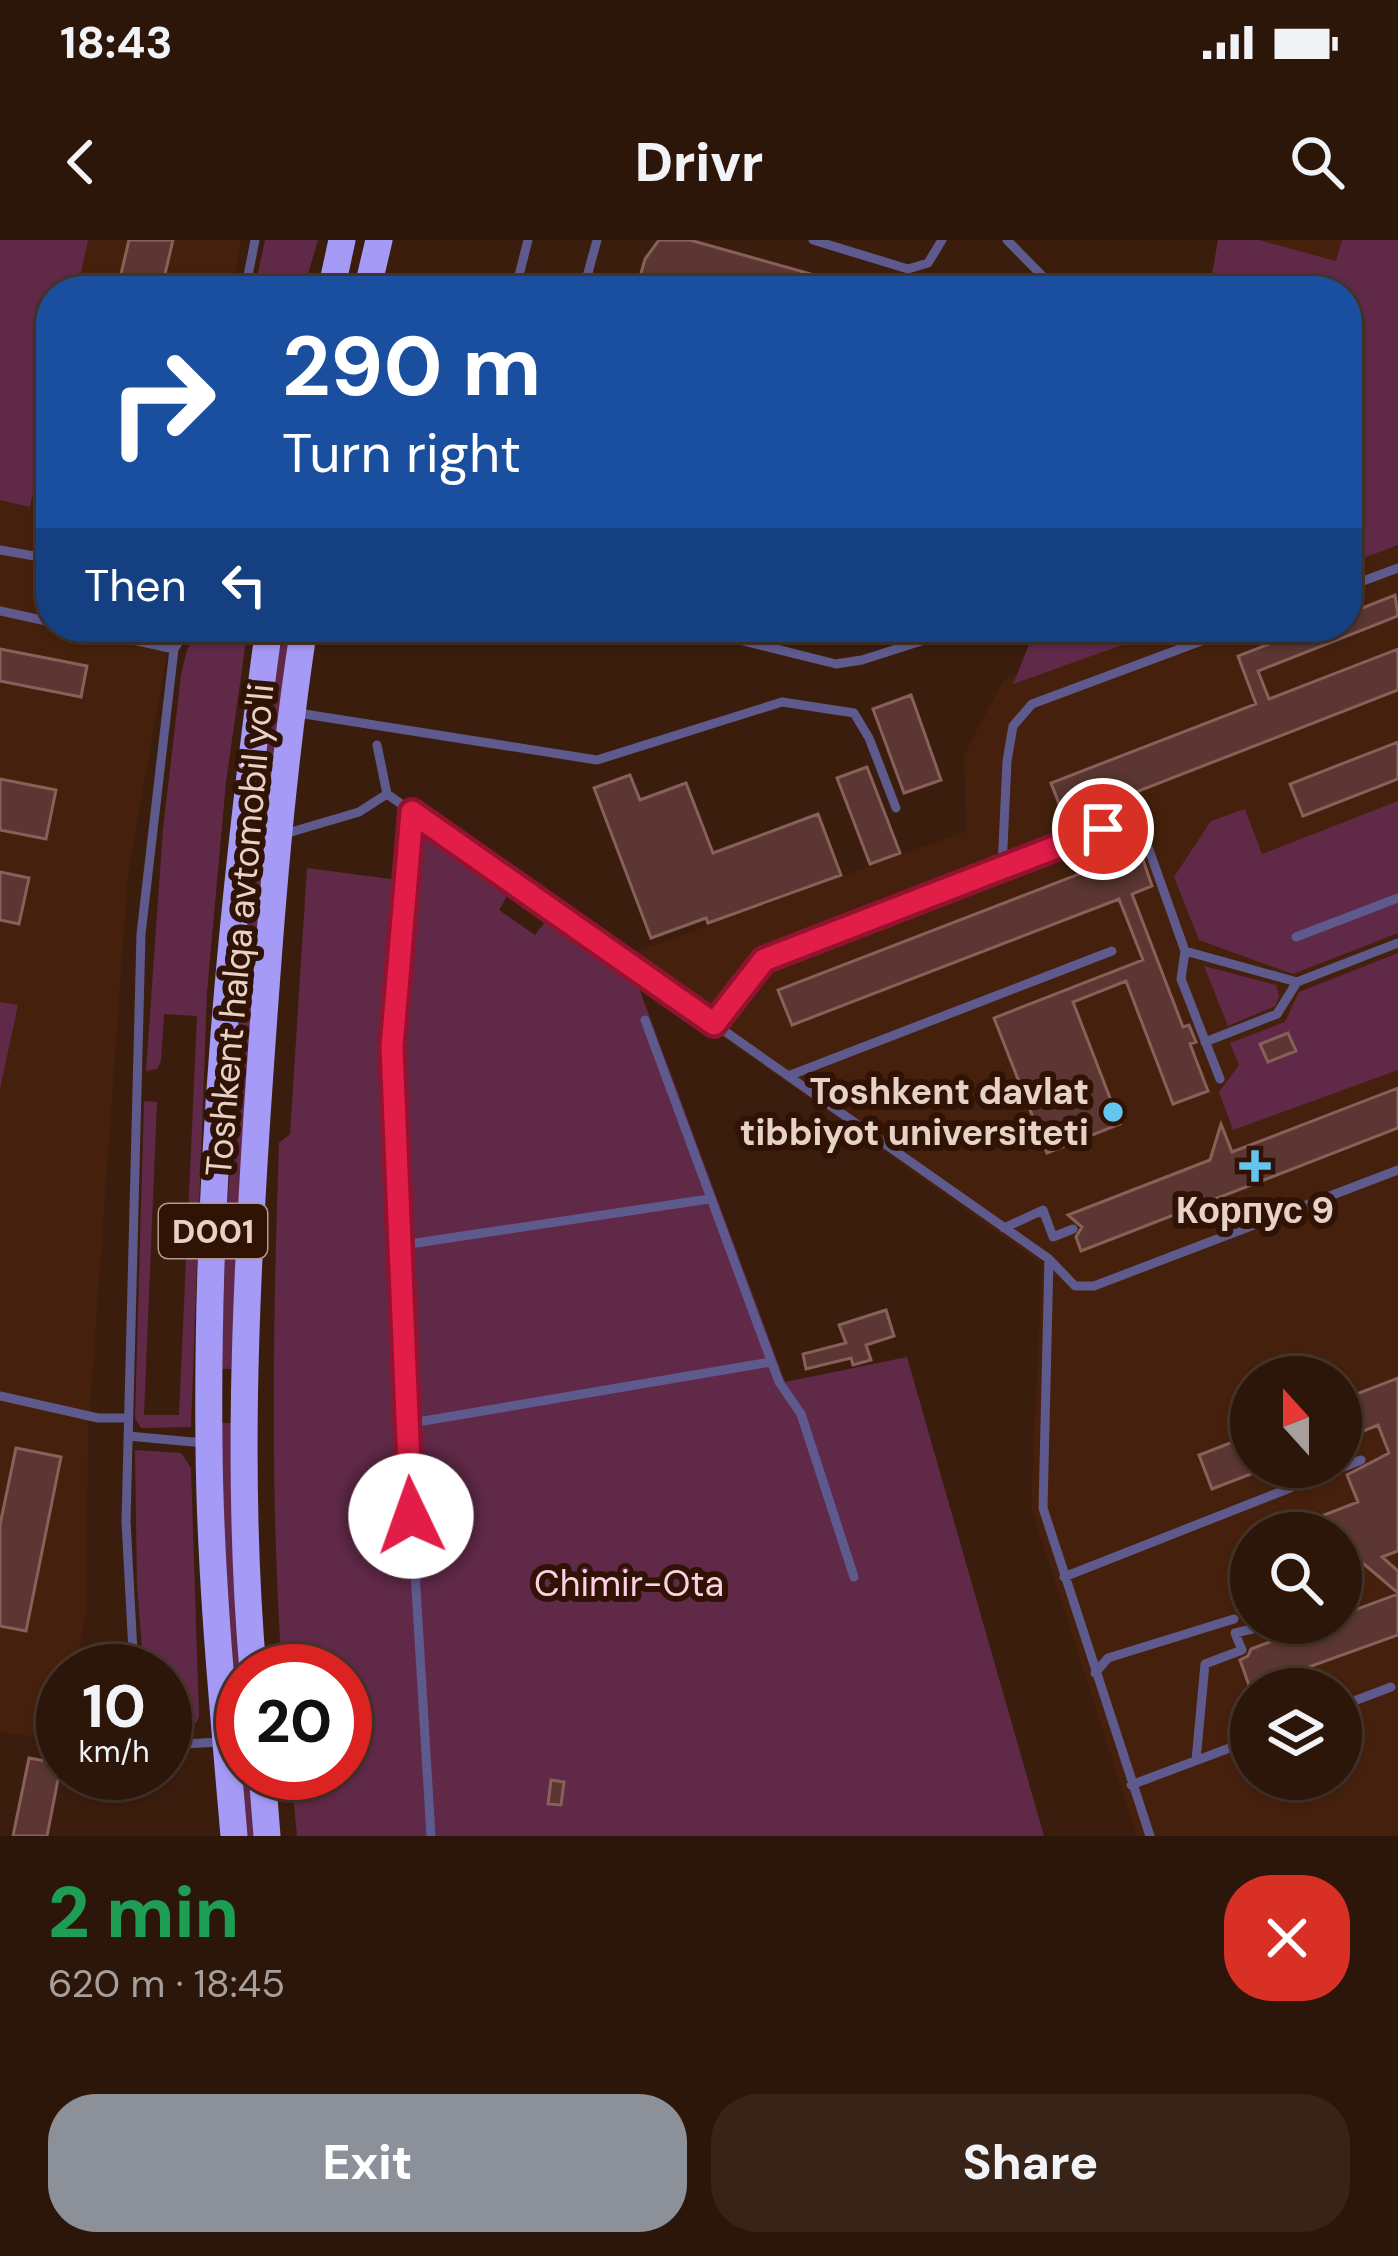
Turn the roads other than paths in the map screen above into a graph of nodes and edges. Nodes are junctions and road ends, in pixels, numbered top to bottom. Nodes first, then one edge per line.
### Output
1 (255, 240) edge
2 (343, 240) edge
3 (378, 240) edge
4 (528, 240) edge
5 (597, 240) edge
6 (813, 240) edge
7 (942, 240) edge
8 (1007, 240) edge
9 (248, 276) edge
10 (335, 276) edge
11 (370, 276) edge
12 (519, 276) edge
13 (587, 276) edge
14 (1042, 276) edge
15 (0, 550) edge
16 (36, 557) edge
17 (1398, 568) edge
18 (1362, 581) edge
19 (0, 611) edge
20 (36, 619) edge
21 (143, 642) edge
22 (176, 642) edge
23 (179, 642) edge
24 (267, 642) edge
25 (302, 642) edge
26 (748, 642) edge
27 (918, 642) edge
28 (1199, 642) edge
29 (175, 649) junction
30 (292, 712) junction
31 (377, 745) dead end
32 (387, 794) junction
33 (896, 808) dead end
34 (412, 812) junction
35 (279, 836) junction
36 (1002, 868) junction
37 (1398, 898) edge
38 (1296, 938) dead end
39 (1398, 943) edge
40 (1112, 951) dead end
41 (1185, 951) junction
42 (1298, 982) junction
43 (645, 1020) dead end
44 (714, 1024) junction
45 (1205, 1042) junction
46 (788, 1076) junction
47 (1220, 1078) dead end
48 (1398, 1170) edge
49 (709, 1198) junction
50 (1004, 1228) junction
51 (1073, 1229) dead end
52 (403, 1245) junction
53 (1049, 1259) junction
54 (771, 1362) junction
55 (209, 1395) junction
56 (0, 1396) edge
57 (244, 1396) junction
58 (128, 1418) junction
59 (406, 1424) junction
60 (128, 1436) junction
61 (209, 1444) junction
62 (1290, 1488) edge
63 (854, 1577) dead end
64 (1064, 1577) junction
65 (1230, 1620) edge
66 (133, 1644) edge
67 (220, 1644) edge
68 (251, 1644) edge
69 (1240, 1644) edge
70 (1095, 1673) junction
71 (1391, 1687) dead end
72 (1362, 1698) edge
73 (1230, 1748) edge
74 (1196, 1760) junction
75 (1131, 1785) junction
76 (231, 1800) edge
77 (264, 1800) edge
78 (234, 1836) edge
79 (267, 1836) edge
80 (430, 1836) edge
81 (1150, 1836) edge

1 - 9 lane
2 - 10 highway
3 - 11 highway
4 - 12 lane
5 - 13 lane
6 - 7 lane
8 - 14 lane
15 - 16 lane
17 - 18 lane
19 - 20 lane
21 - 29 lane
22 - 29 lane
23 - 29 lane
24 - 55 highway, Toshkent halqa avtomobil yo'li / D001
25 - 30 highway, Toshkent halqa avtomobil yo'li / D001
26 - 27 lane
28 - 36 lane
29 - 58 lane
30 - 33 lane
30 - 35 highway, Toshkent halqa avtomobil yo'li / D001
31 - 32 lane
32 - 34 lane
32 - 35 lane
34 - 44 lane
34 - 52 lane
35 - 57 highway, Toshkent halqa avtomobil yo'li / D001
36 - 41 lane
36 - 44 lane
37 - 38 lane
39 - 42 lane
40 - 46 lane
41 - 42 lane
41 - 45 lane
42 - 45 lane
43 - 49 lane
44 - 46 lane
45 - 47 lane
46 - 50 lane
48 - 53 lane
49 - 52 lane
49 - 54 lane
50 - 51 lane
50 - 53 lane
52 - 59 lane
53 - 64 lane
54 - 59 lane
54 - 63 lane
55 - 57 highway
55 - 61 highway, Toshkent halqa avtomobil yo'li / D001
56 - 58 lane
57 - 68 highway, Toshkent halqa avtomobil yo'li / D001
58 - 60 lane
59 - 80 lane
60 - 61 lane
60 - 66 lane
61 - 67 highway, Toshkent halqa avtomobil yo'li / D001
62 - 64 lane
64 - 70 lane
65 - 70 lane
69 - 74 lane
70 - 75 lane
71 - 72 lane
73 - 74 lane
74 - 75 lane
75 - 81 lane
76 - 78 highway, Toshkent halqa avtomobil yo'li / D001
77 - 79 highway

